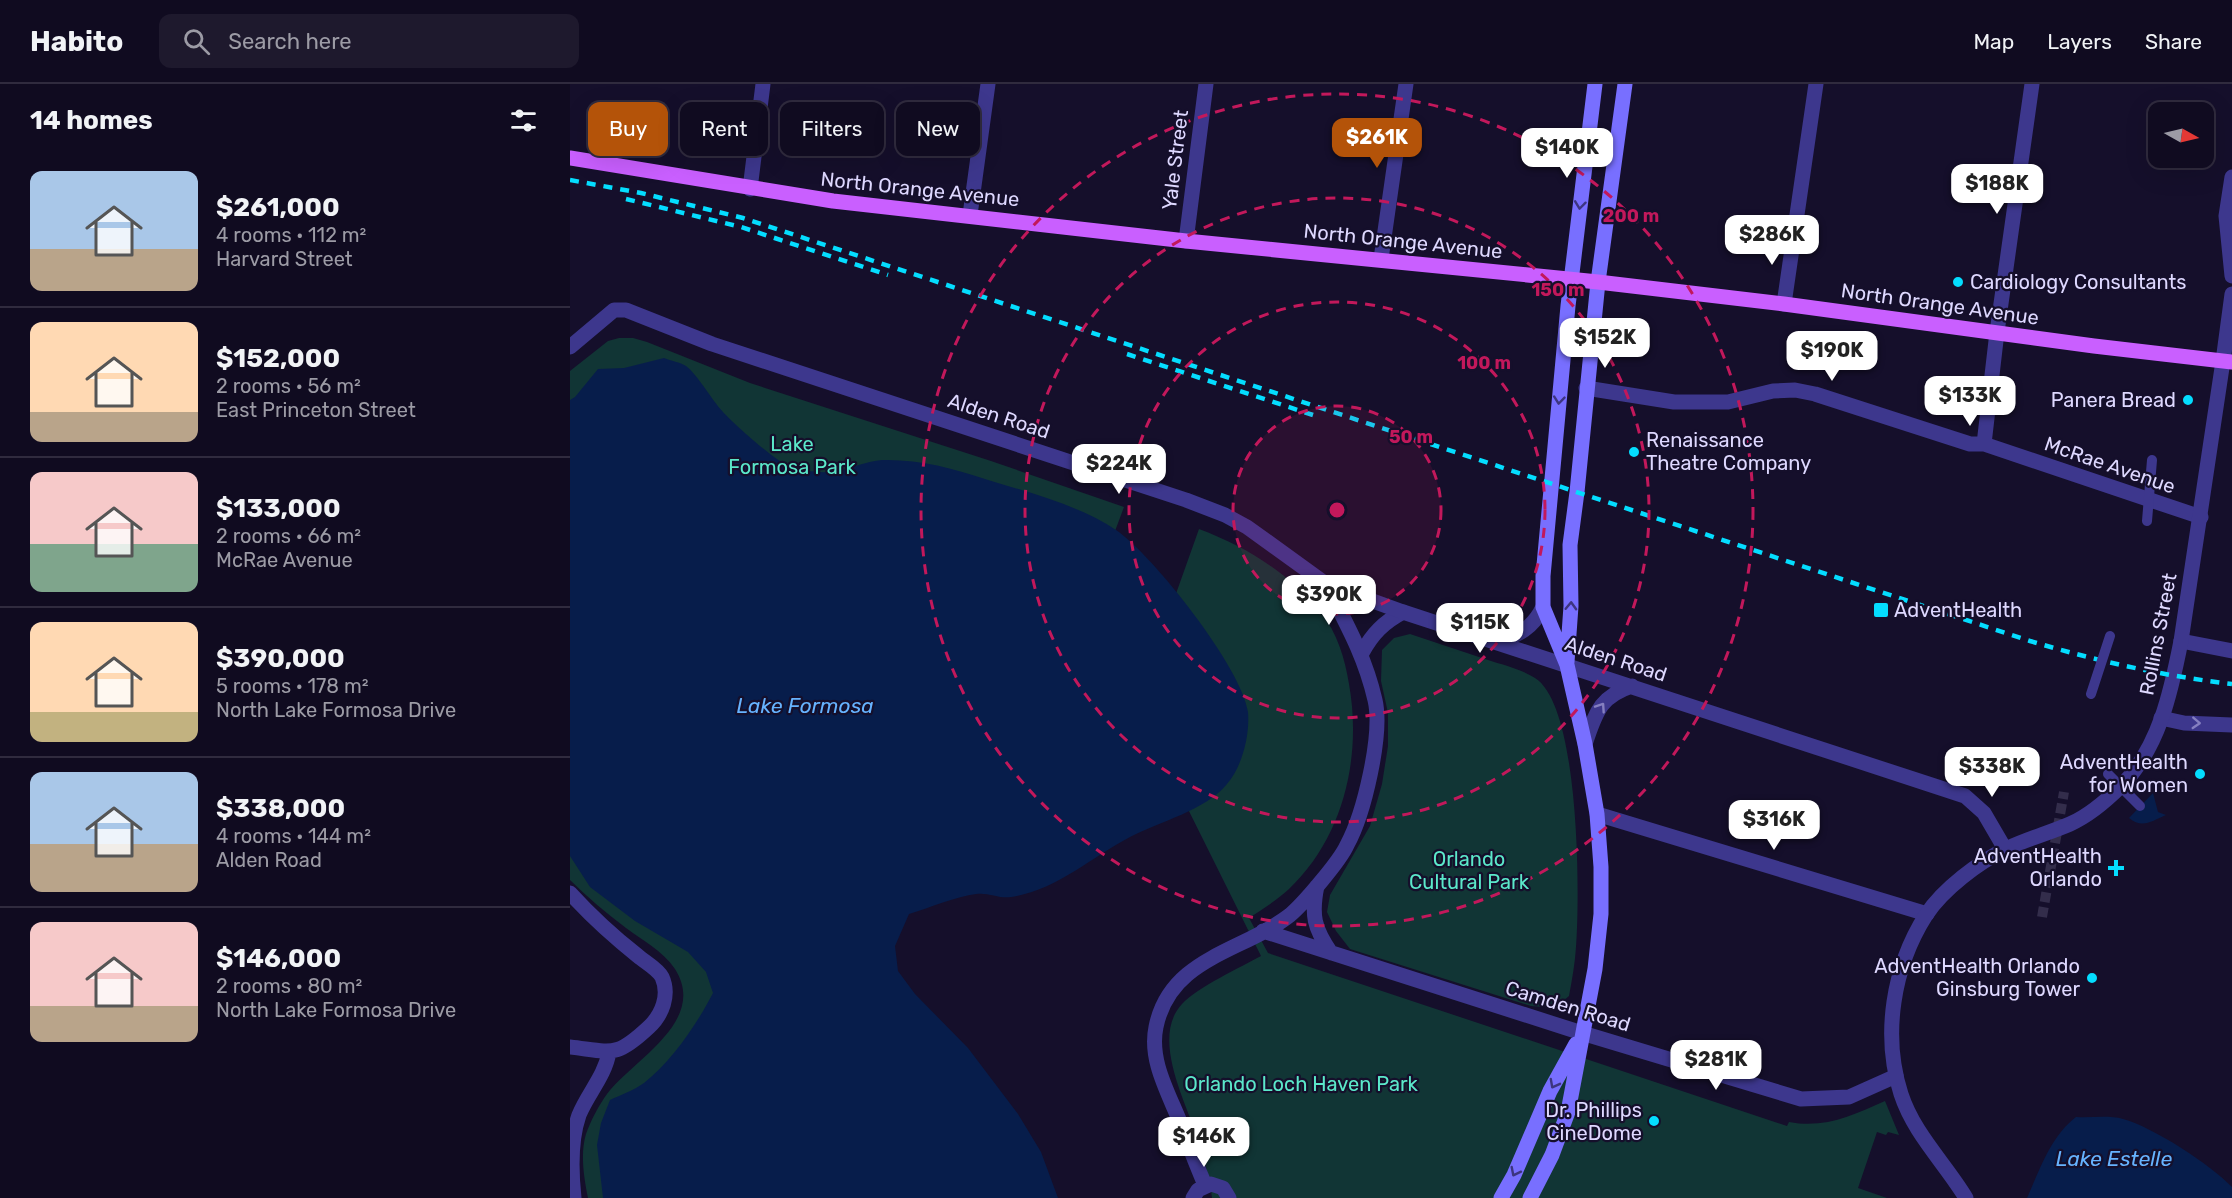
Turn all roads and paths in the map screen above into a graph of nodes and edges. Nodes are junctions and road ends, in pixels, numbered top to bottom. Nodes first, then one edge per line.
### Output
1 (763, 84) edge
2 (988, 84) edge
3 (1206, 84) edge
4 (1406, 84) edge
5 (1595, 84) edge
6 (1816, 84) edge
7 (2032, 84) edge
8 (1624, 87) edge
9 (570, 158) edge
10 (2232, 177) edge
11 (750, 189) junction
12 (970, 215) junction
13 (1186, 241) junction
14 (1381, 259) junction
15 (2232, 276) edge
16 (1571, 279) junction
17 (1598, 282) junction
18 (2232, 294) edge
19 (1784, 304) junction
20 (1997, 332) junction
21 (570, 347) edge
22 (2228, 362) edge
23 (1586, 388) junction
24 (1984, 444) junction
25 (2152, 460) dead end
26 (2201, 517) junction
27 (2147, 521) dead end
28 (1326, 584) junction
29 (1543, 607) junction
30 (1403, 612) junction
31 (2110, 636) dead end
32 (2181, 641) junction
33 (1496, 642) junction
34 (2232, 651) edge
35 (1362, 653) junction
36 (1567, 665) junction
37 (1632, 686) junction
38 (2091, 694) dead end
39 (2161, 718) junction
40 (2232, 725) edge
41 (1586, 744) junction
42 (2108, 774) dead end
43 (2140, 806) dead end
44 (1597, 814) junction
45 (2005, 849) junction
46 (1317, 885) junction
47 (570, 893) edge
48 (1927, 914) junction
49 (1263, 931) junction
50 (1331, 953) junction
51 (1582, 1033) junction
52 (570, 1047) edge
53 (609, 1052) junction
54 (1896, 1076) junction
55 (1204, 1185) junction
56 (574, 1198) edge
57 (1193, 1198) edge
58 (1229, 1198) edge
59 (1501, 1198) edge
60 (1530, 1198) edge
61 (1966, 1198) edge

1 - 11 street
2 - 12 street
3 - 13 street, Yale Street
4 - 14 street
5 -> 16 main road
6 - 19 street
7 - 20 street
8 - 17 main road
9 - 11 main road, North Orange Avenue
10 - 15 street
11 - 12 main road, North Orange Avenue
12 - 13 main road, North Orange Avenue
13 - 14 main road, North Orange Avenue
14 - 16 main road, North Orange Avenue
16 - 17 main road, North Orange Avenue
16 -> 29 main road
17 - 19 main road, North Orange Avenue
17 - 23 main road
18 - 22 street, Rollins Street
19 - 20 main road, North Orange Avenue
20 - 22 main road, North Orange Avenue
20 - 24 street
21 - 28 street, Alden Road
22 - 26 street, Rollins Street
23 - 24 street, McRae Avenue
36 -> 23 main road
24 - 26 street, McRae Avenue
25 - 27 street, bridge
26 - 32 street, Rollins Street
28 - 30 street, Alden Road
28 - 35 street
29 - 33 street
29 - 36 main road
30 - 33 street, Alden Road
30 - 35 street
31 - 38 street, bridge
32 - 34 street
32 - 39 street, Rollins Street
33 - 36 street, Alden Road
35 - 46 street
36 - 37 street, Alden Road
36 - 41 main road
41 -> 37 street
37 - 45 street, Alden Road
39 -> 40 street
39 - 45 street, Rollins Street
41 - 44 main road
42 - 43 street, bridge
44 - 48 street
44 - 51 main road
45 - 48 street, Rollins Street
46 - 49 street
46 - 50 street
47 - 53 street
48 - 54 street, Rollins Street
49 - 50 street, Camden Road
49 - 55 street
50 - 51 street, Camden Road
51 - 54 street, Camden Road
51 -> 59 main road
51 - 60 main road
52 - 53 street
53 - 56 street
54 - 61 street, Rollins Street
55 - 57 street
55 - 58 street

